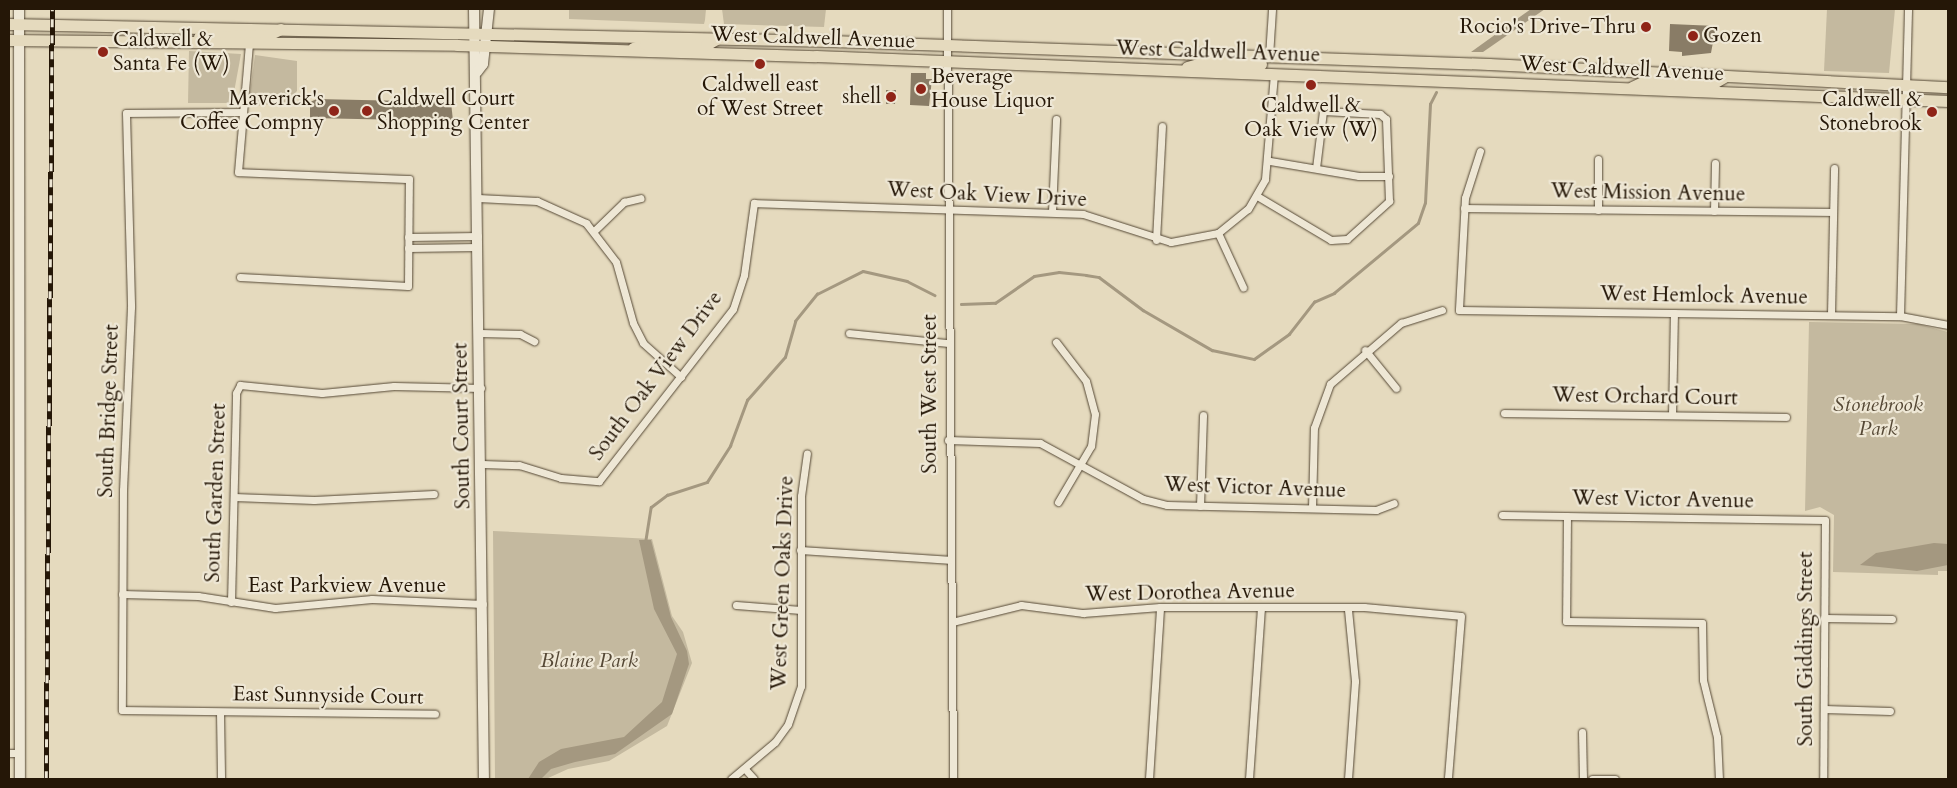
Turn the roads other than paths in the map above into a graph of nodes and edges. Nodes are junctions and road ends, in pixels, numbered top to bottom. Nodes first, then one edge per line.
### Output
1 (19, 9) edge
2 (474, 9) edge
3 (489, 9) edge
4 (946, 9) edge
5 (1272, 9) edge
6 (1908, 9) edge
7 (14, 24) edge
8 (282, 27) junction
9 (474, 30) junction
10 (487, 31) junction
11 (718, 38) junction
12 (13, 40) edge
13 (178, 42) junction
14 (249, 44) junction
15 (945, 45) junction
16 (480, 46) junction
17 (626, 51) junction
18 (1269, 56) junction
19 (944, 61) junction
20 (1179, 70) junction
21 (1274, 73) junction
22 (1726, 76) junction
23 (1905, 85) junction
24 (1948, 87) edge
25 (1629, 88) junction
26 (1904, 99) junction
27 (1948, 101) edge
28 (240, 112) junction
29 (1056, 119) dead end
30 (1162, 126) dead end
31 (1480, 151) dead end
32 (1598, 158) dead end
33 (1270, 161) junction
34 (1715, 163) dead end
35 (1316, 168) junction
36 (1834, 168) dead end
37 (1389, 176) junction
38 (1257, 196) junction
39 (478, 198) junction
40 (641, 198) dead end
41 (754, 203) joint
42 (1464, 208) junction
43 (947, 209) junction
44 (1598, 210) junction
45 (1714, 211) junction
46 (1052, 212) junction
47 (1832, 212) junction
48 (594, 231) junction
49 (1218, 233) junction
50 (408, 237) junction
51 (1156, 240) junction
52 (478, 241) junction
53 (408, 248) junction
54 (240, 277) dead end
55 (1243, 287) dead end
56 (1442, 310) dead end
57 (1674, 313) junction
58 (1831, 315) junction
59 (1900, 316) junction
60 (1948, 325) edge
61 (480, 333) junction
62 (849, 333) dead end
63 (534, 341) dead end
64 (1056, 342) dead end
65 (947, 343) junction
66 (1365, 350) junction
67 (682, 377) junction
68 (481, 388) junction
69 (1396, 388) dead end
70 (1504, 412) dead end
71 (1203, 415) dead end
72 (1672, 415) junction
73 (1786, 417) dead end
74 (948, 440) junction
75 (807, 452) dead end
76 (1082, 463) junction
77 (482, 464) junction
78 (434, 494) dead end
79 (234, 497) junction
80 (1058, 502) dead end
81 (1394, 502) dead end
82 (1200, 506) junction
83 (1312, 508) junction
84 (1502, 515) dead end
85 (1567, 516) junction
86 (1825, 520) joint
87 (800, 550) junction
88 (949, 560) junction
89 (122, 594) junction
90 (231, 602) junction
91 (483, 604) junction
92 (736, 605) dead end
93 (1160, 607) junction
94 (1261, 609) junction
95 (1348, 609) junction
96 (801, 610) junction
97 (1824, 618) junction
98 (1892, 619) dead end
99 (952, 622) junction
100 (1824, 709) junction
101 (122, 710) joint
102 (1890, 711) dead end
103 (220, 712) junction
104 (435, 714) dead end
105 (1582, 732) dead end
106 (9, 753) edge
107 (20, 753) junction
108 (745, 769) junction
109 (20, 779) edge
110 (221, 779) edge
111 (484, 779) edge
112 (731, 779) edge
113 (754, 779) edge
114 (954, 779) edge
115 (1149, 779) edge
116 (1249, 779) edge
117 (1348, 779) edge
118 (1448, 779) edge
119 (1583, 779) edge
120 (1592, 779) edge
121 (1615, 779) edge
122 (1719, 779) edge
123 (1823, 779) edge

1 - 7 street
2 - 9 street, South Court Street
3 - 10 street, South Court Street
4 - 15 street, South West Street
5 - 18 street
6 - 23 street
7 - 8 main road, West Caldwell Avenue
7 - 12 street
8 - 9 main road, West Caldwell Avenue
8 - 13 main road
9 - 10 main road, West Caldwell Avenue
9 - 16 street, South Court Street
10 - 11 main road, West Caldwell Avenue
10 - 16 street, South Court Street
11 - 15 main road, West Caldwell Avenue
11 - 17 main road
12 - 13 main road
12 - 107 street
13 - 14 main road, West Caldwell Avenue
14 - 16 main road, West Caldwell Avenue
14 - 28 street
15 - 18 main road, West Caldwell Avenue
15 - 19 street, South West Street
16 - 17 main road, West Caldwell Avenue
16 - 39 street, South Court Street
17 - 19 main road, West Caldwell Avenue
18 - 20 main road
18 - 22 main road, West Caldwell Avenue
19 - 20 main road, West Caldwell Avenue
19 - 43 street, South West Street
20 - 21 main road, West Caldwell Avenue
21 - 25 main road, West Caldwell Avenue
21 - 33 street
22 - 23 main road, West Caldwell Avenue
22 - 25 main road
23 - 24 main road, West Caldwell Avenue
23 - 26 street
25 - 26 main road, West Caldwell Avenue
26 - 27 main road, West Caldwell Avenue
26 - 59 street
28 - 50 street
28 - 89 street, South Bridge Street
29 - 46 street
30 - 51 street
31 - 42 street
32 - 44 street
33 - 35 street
33 - 38 street
34 - 45 street
35 - 37 street
35 - 37 street
36 - 47 street
37 - 38 street
38 - 49 street, West Oak View Drive
39 - 48 street
39 - 52 street, South Court Street
40 - 48 street
41 - 43 street, West Oak View Drive
41 - 67 street, South Oak View Drive
42 - 44 street, West Mission Avenue
42 - 57 street, West Hemlock Avenue
43 - 46 street, West Oak View Drive
43 - 65 street, South West Street
44 - 45 street, West Mission Avenue
45 - 47 street, West Mission Avenue
46 - 51 street, West Oak View Drive
47 - 58 street
48 - 67 street
49 - 51 street, West Oak View Drive
49 - 55 street
50 - 52 street
50 - 53 street
52 - 53 street
52 - 61 street, South Court Street
53 - 54 street
56 - 66 street
57 - 58 street, West Hemlock Avenue
57 - 72 street
58 - 59 street, West Hemlock Avenue
59 - 60 street, West Hemlock Avenue
61 - 63 street
61 - 68 street, South Court Street
62 - 65 street
64 - 76 street
65 - 74 street, South West Street
66 - 69 street
66 - 83 street
67 - 77 street, South Oak View Drive
68 - 77 street, South Court Street
68 - 79 street, South Garden Street
70 - 72 street, West Orchard Court
71 - 82 street
72 - 73 street, West Orchard Court
74 - 76 street, West Victor Avenue
74 - 88 street, South West Street
75 - 87 street, West Green Oaks Drive
76 - 80 street
76 - 82 street, West Victor Avenue
77 - 91 street, South Court Street
78 - 79 street
79 - 90 street, South Garden Street
81 - 83 street, West Victor Avenue
82 - 83 street, West Victor Avenue
84 - 85 street, West Victor Avenue
85 - 86 street, West Victor Avenue
85 - 122 street
86 - 97 street, South Giddings Street
87 - 88 street
87 - 96 street, West Green Oaks Drive
88 - 99 street, South West Street
89 - 90 street, East Parkview Avenue
89 - 101 street, South Bridge Street
90 - 91 street, East Parkview Avenue
91 - 111 street, South Court Street
92 - 96 street
93 - 94 street, West Dorothea Avenue
93 - 99 street, West Dorothea Avenue
93 - 115 street
94 - 95 street, West Dorothea Avenue
94 - 116 street
95 - 117 street
95 - 118 street, West Dorothea Avenue
96 - 108 street, West Green Oaks Drive
97 - 98 street
97 - 100 street, South Giddings Street
99 - 114 street, South West Street
100 - 102 street
100 - 123 street, South Giddings Street
101 - 103 street, East Sunnyside Court
103 - 104 street, East Sunnyside Court
103 - 110 street
105 - 119 street
106 - 107 street
107 - 109 street
108 - 112 street, West Green Oaks Drive
108 - 113 street
120 - 121 street

